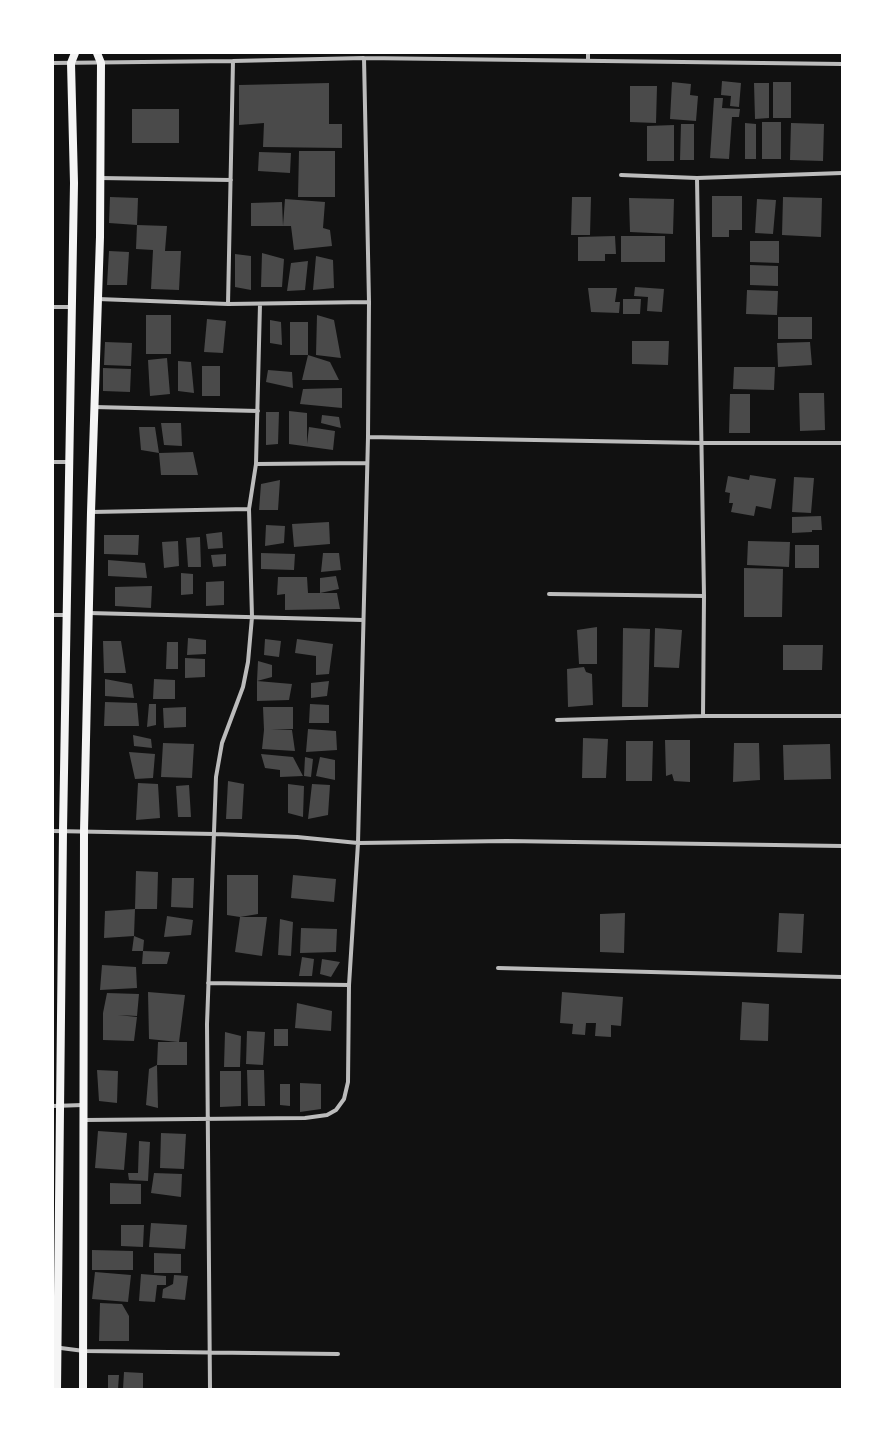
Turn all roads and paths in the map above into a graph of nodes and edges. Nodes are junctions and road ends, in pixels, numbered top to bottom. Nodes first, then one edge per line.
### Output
1 (75, 53) edge
2 (97, 53) edge
3 (588, 53) edge
4 (364, 58) junction
5 (588, 61) junction
6 (233, 62) junction
7 (53, 63) edge
8 (71, 63) junction
9 (101, 63) junction
10 (842, 64) edge
11 (842, 173) edge
12 (621, 175) dead end
13 (100, 178) junction
14 (697, 178) junction
15 (231, 180) junction
16 (98, 299) junction
17 (370, 302) junction
18 (228, 304) junction
19 (260, 304) junction
20 (53, 307) edge
21 (72, 307) junction
22 (94, 407) junction
23 (258, 411) junction
24 (368, 437) junction
25 (842, 442) edge
26 (702, 443) junction
27 (53, 462) edge
28 (70, 462) junction
29 (367, 463) junction
30 (256, 464) junction
31 (249, 509) junction
32 (91, 512) junction
33 (549, 594) dead end
34 (704, 596) junction
35 (89, 613) junction
36 (53, 615) edge
37 (68, 615) junction
38 (252, 617) junction
39 (363, 620) junction
40 (703, 716) junction
41 (842, 716) edge
42 (557, 720) dead end
43 (53, 831) edge
44 (63, 831) junction
45 (84, 831) junction
46 (215, 834) junction
47 (358, 843) junction
48 (842, 846) edge
49 (498, 968) dead end
50 (842, 977) edge
51 (208, 983) junction
52 (349, 985) junction
53 (84, 1105) junction
54 (56, 1106) edge
55 (208, 1118) junction
56 (84, 1120) junction
57 (55, 1347) edge
58 (84, 1351) junction
59 (211, 1352) junction
60 (338, 1354) dead end
61 (57, 1389) edge
62 (83, 1389) edge
63 (210, 1389) edge

1 - 8 main road
2 - 9 main road
3 - 5 street
4 - 5 street
4 - 6 street
4 - 17 street
5 - 10 street
6 - 9 street
6 - 15 street
7 - 8 street
8 - 9 street
8 - 21 main road
9 - 13 main road
11 - 14 street
12 - 14 street
13 - 15 street
13 - 16 main road
14 - 26 street
15 - 18 street
16 - 18 street
16 - 22 main road
17 - 19 street
17 - 24 street
18 - 19 street
19 - 23 street
20 - 21 street
21 - 28 main road
22 - 23 street
22 - 32 main road
23 - 30 street
24 - 26 street
24 - 29 street
25 - 26 street
26 - 34 street
27 - 28 street
28 - 37 main road
29 - 30 street
29 - 39 street
30 - 31 street
31 - 32 street
31 - 38 street
32 - 35 main road
33 - 34 street
34 - 40 street
35 - 38 street
35 - 45 main road
36 - 37 street
37 - 44 main road
38 - 39 street
38 - 46 street
39 - 47 street
40 - 41 street
40 - 42 street
43 - 44 street
44 - 45 street
44 - 54 main road
45 - 46 street
45 - 53 main road
46 - 47 street
46 - 51 street
47 - 48 street
47 - 52 street
49 - 50 street
51 - 52 street
51 - 55 street
52 - 55 street
53 - 54 street
53 - 56 main road
54 - 57 main road
55 - 56 street
55 - 59 street
56 - 58 main road
57 - 58 street
57 - 61 main road
58 - 59 street
58 - 62 main road
59 - 60 street
59 - 63 street

